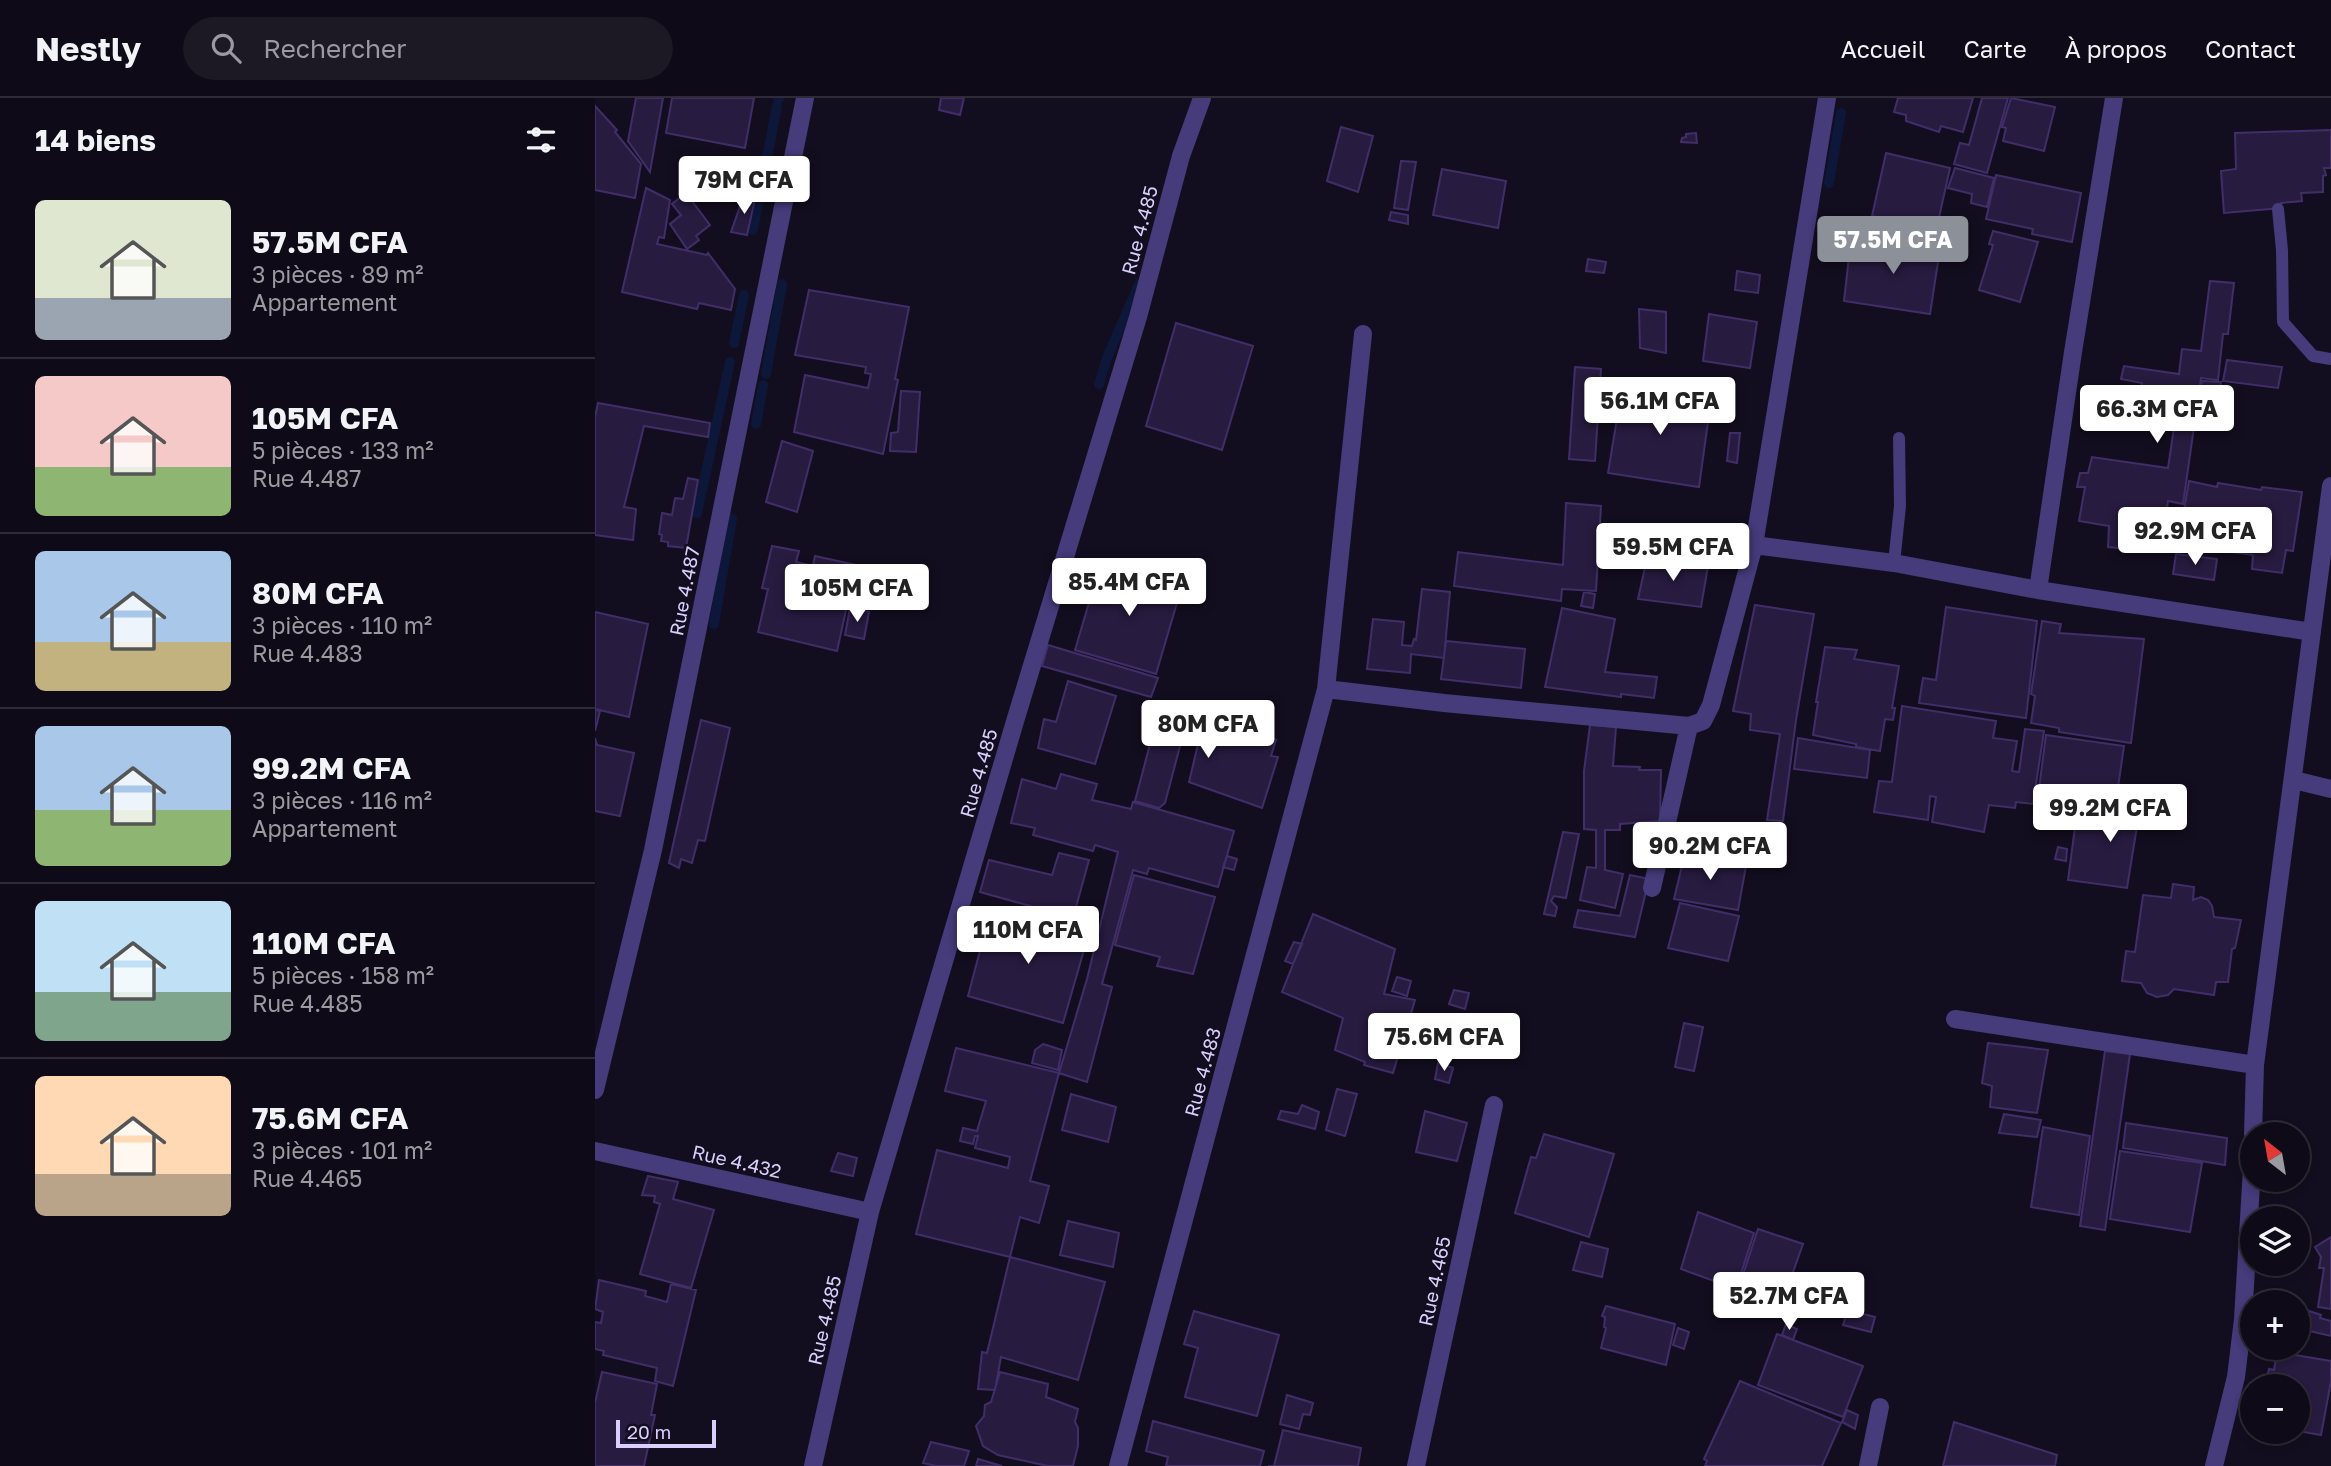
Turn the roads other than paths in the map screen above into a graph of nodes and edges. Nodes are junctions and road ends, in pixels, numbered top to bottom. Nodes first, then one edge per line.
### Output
1 (805, 98) edge
2 (1202, 98) edge
3 (1826, 98) edge
4 (2114, 98) edge
5 (2278, 209) dead end
6 (1363, 334) dead end
7 (2331, 359) edge
8 (1899, 438) dead end
9 (2331, 486) edge
10 (1754, 545) junction
11 (1894, 563) junction
12 (2038, 590) junction
13 (2312, 632) junction
14 (1326, 689) junction
15 (1689, 726) junction
16 (2294, 780) junction
17 (2331, 789) edge
18 (1652, 888) dead end
19 (1955, 1019) dead end
20 (2255, 1065) junction
21 (595, 1090) edge
22 (1494, 1105) dead end
23 (2253, 1122) edge
24 (595, 1151) edge
25 (2251, 1192) edge
26 (870, 1212) junction
27 (1881, 1407) dead end
28 (813, 1466) edge
29 (1118, 1466) edge
30 (1416, 1466) edge
31 (1868, 1466) edge
32 (2214, 1466) edge

1 - 21 street, Rue 4.487
2 - 26 street, Rue 4.485
3 - 10 street
4 - 12 street
5 - 7 lane
6 - 14 street, Rue 4.483
8 - 11 lane
9 - 13 street
10 - 11 street
10 - 15 street
11 - 12 street
12 - 13 street
13 - 16 street
14 - 15 street
14 - 29 street, Rue 4.483
15 - 18 street
16 - 17 street
16 - 20 street
19 - 20 street
20 - 23 street
22 - 30 street, Rue 4.465
24 - 26 street, Rue 4.432
25 - 32 street
26 - 28 street, Rue 4.485
27 - 31 street

